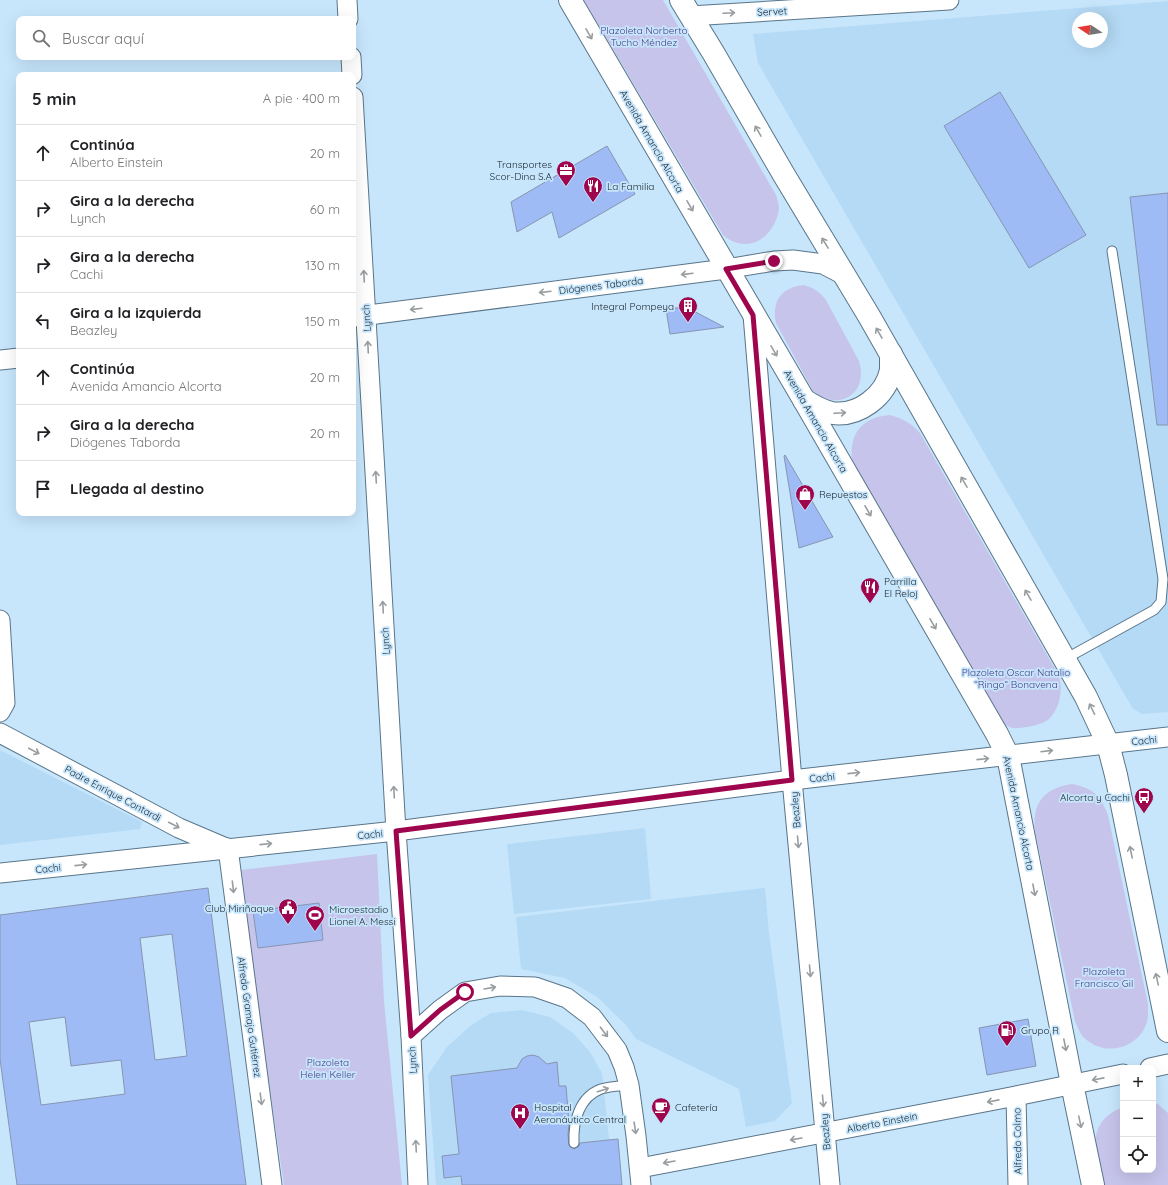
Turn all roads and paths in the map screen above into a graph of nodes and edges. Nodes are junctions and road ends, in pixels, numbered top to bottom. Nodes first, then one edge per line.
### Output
1 (347, 0) edge
2 (570, 0) edge
3 (949, 0) edge
4 (686, 8) edge
5 (348, 16) edge
6 (351, 60) edge
7 (352, 72) edge
8 (356, 191) edge
9 (1112, 251) dead end
10 (726, 269) junction
11 (846, 276) junction
12 (753, 315) junction
13 (360, 316) edge
14 (891, 354) junction
15 (16, 358) edge
16 (0, 360) edge
17 (804, 400) junction
18 (0, 620) edge
19 (1065, 659) junction
20 (0, 712) edge
21 (0, 733) edge
22 (1168, 738) edge
23 (1108, 744) junction
24 (1008, 756) junction
25 (792, 780) junction
26 (396, 831) junction
27 (228, 848) junction
28 (0, 874) edge
29 (1168, 1031) edge
30 (411, 1036) junction
31 (1168, 1064) edge
32 (1156, 1067) edge
33 (1120, 1075) edge
34 (1072, 1084) junction
35 (629, 1085) junction
36 (1016, 1096) junction
37 (826, 1133) junction
38 (574, 1143) dead end
39 (640, 1176) edge
40 (272, 1185) edge
41 (418, 1185) edge
42 (830, 1185) edge
43 (1018, 1185) edge
44 (1093, 1185) edge

1 - 5 street
2 -> 10 main road, Avenida Amancio Alcorta
4 -> 3 street, Servet
11 -> 4 main road
6 - 7 street
13 -> 8 street, Lynch
9 - 19 lane
10 - 11 street, Diógenes Taborda
10 - 12 main road, Avenida Amancio Alcorta
10 -> 13 street, Diógenes Taborda
14 -> 11 main road
12 -> 17 main road, Avenida Amancio Alcorta
12 - 25 street, Beazley
26 -> 13 street, Lynch
17 -> 14 main road
19 -> 14 main road
15 - 16 street
17 -> 24 main road, Avenida Amancio Alcorta
18 - 20 street
23 -> 19 main road
21 -> 27 street, Padre Enrique Contardi
22 - 23 street, Cachi
24 -> 23 street, Cachi
29 -> 23 main road
25 -> 24 street, Cachi
24 -> 34 main road, Avenida Amancio Alcorta
25 - 26 street, Cachi
25 -> 37 street, Beazley
27 -> 26 street, Cachi
26 - 30 street, Lynch
28 -> 27 street, Cachi
27 -> 40 street, Alfredo Gramajo Gutiérrez
30 -> 35 street
41 -> 30 street, Lynch
31 - 32 street
33 -> 34 street, Alberto Einstein
34 - 36 street, Alberto Einstein
34 -> 44 main road, Avenida Amancio Alcorta
38 -> 35 lane
35 -> 39 street
36 -> 37 street, Alberto Einstein
36 - 43 street, Alfredo Colmo
37 -> 39 street, Alberto Einstein
37 - 42 street, Beazley

